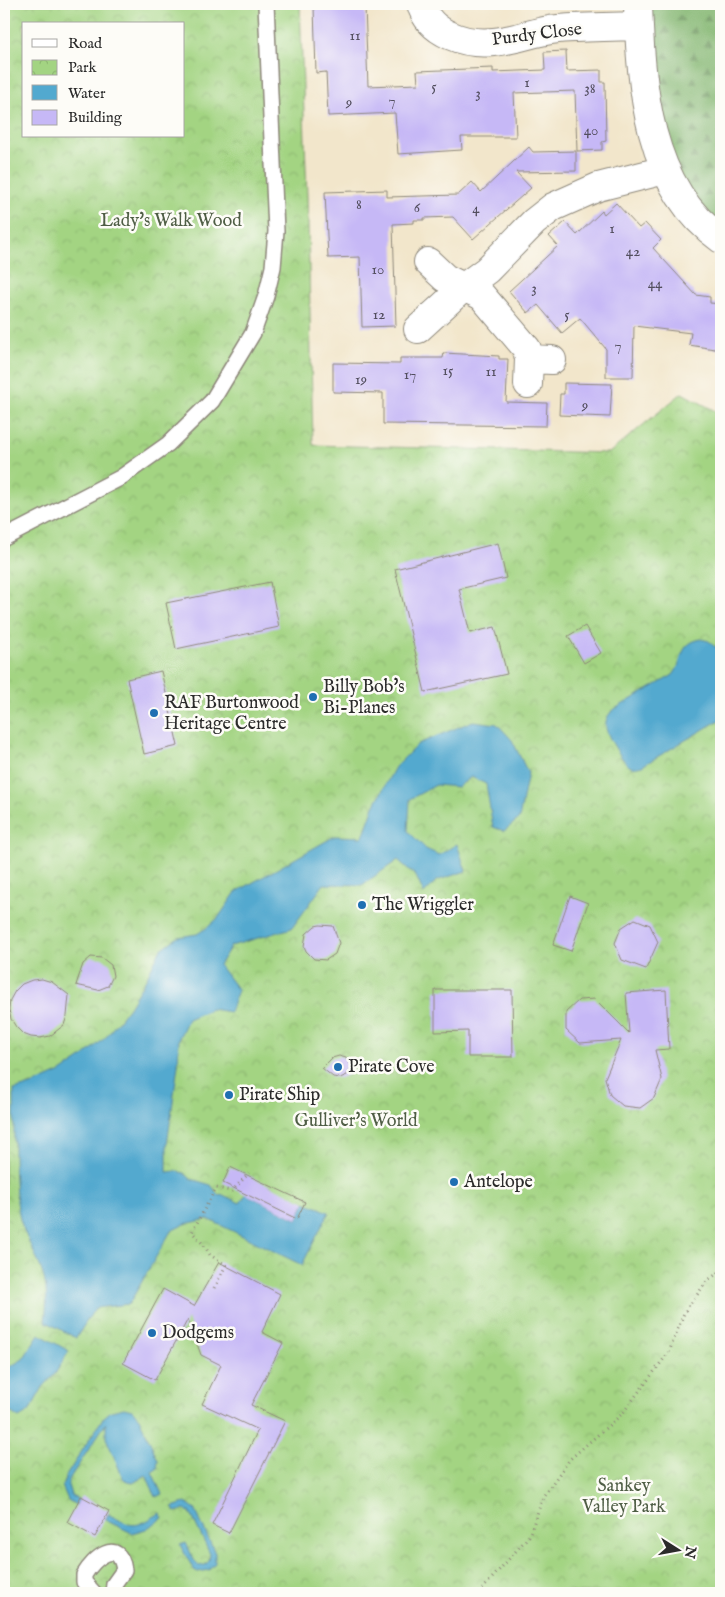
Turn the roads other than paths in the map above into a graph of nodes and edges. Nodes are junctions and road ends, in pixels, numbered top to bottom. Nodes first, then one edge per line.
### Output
1 (266, 4) edge
2 (421, 4) edge
3 (638, 15) edge
4 (665, 170) junction
5 (721, 239) edge
6 (428, 262) dead end
7 (464, 287) junction
8 (418, 329) dead end
9 (536, 368) dead end
10 (4, 538) edge
11 (94, 1593) edge
12 (113, 1593) edge

1 - 10 lane
2 - 3 street, Purdy Close
3 - 4 street
4 - 5 street
4 - 7 street
6 - 7 street
7 - 8 street
7 - 9 street
11 - 12 lane

